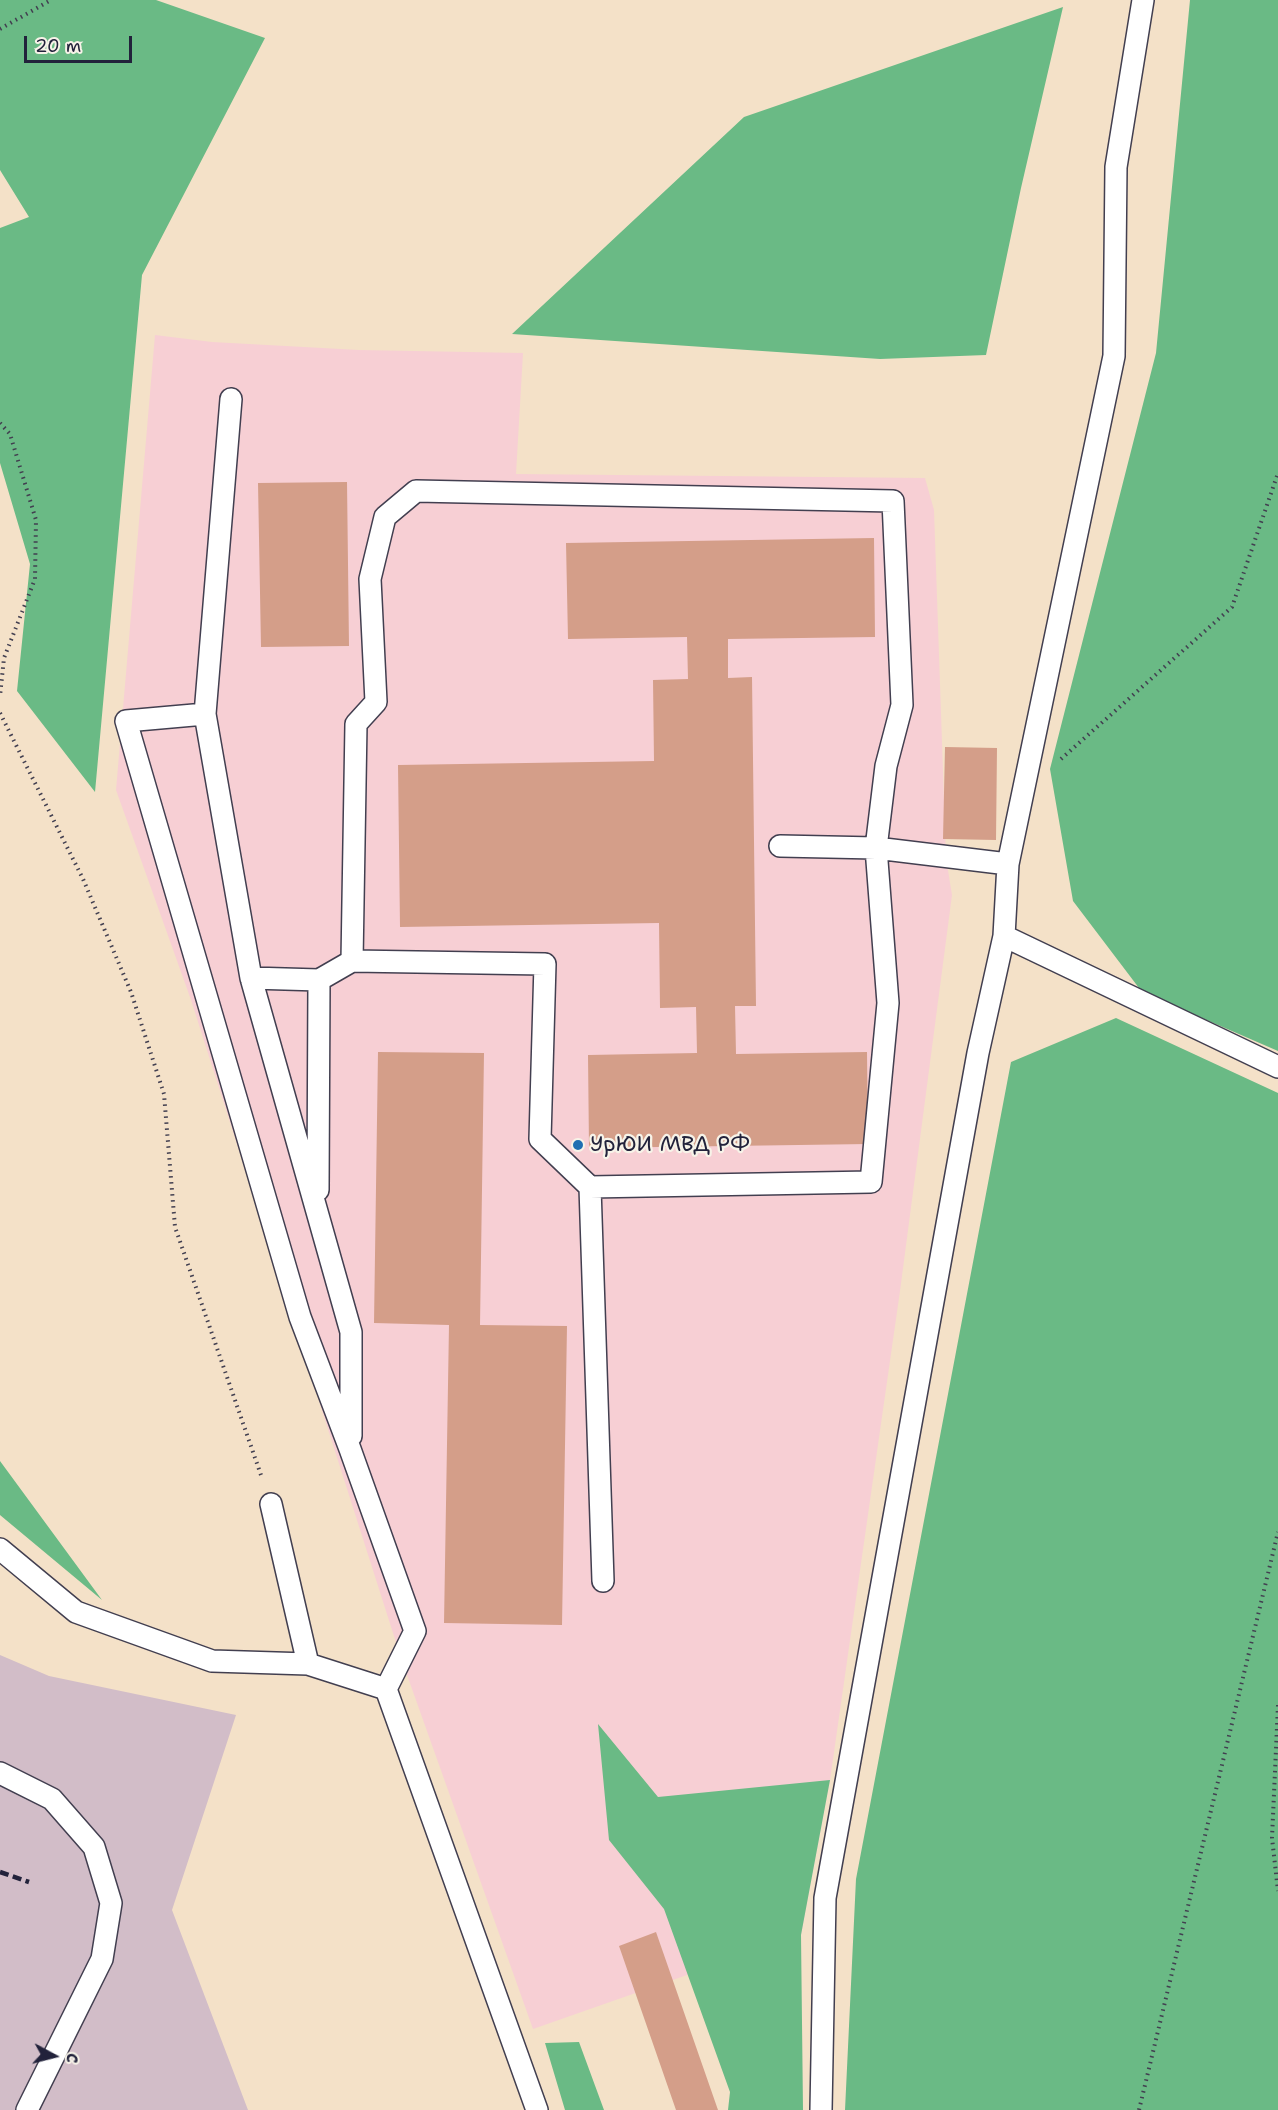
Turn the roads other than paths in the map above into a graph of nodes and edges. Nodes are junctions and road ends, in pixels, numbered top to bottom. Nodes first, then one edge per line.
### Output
1 (1143, 0) edge
2 (231, 399) dead end
3 (205, 714) junction
4 (780, 846) dead end
5 (876, 848) junction
6 (1008, 864) junction
7 (1004, 936) junction
8 (352, 961) junction
9 (251, 978) junction
10 (319, 980) junction
11 (1278, 1067) edge
12 (590, 1187) junction
13 (318, 1216) junction
14 (350, 1449) junction
15 (271, 1504) road end
16 (0, 1549) edge
17 (603, 1581) dead end
18 (308, 1664) junction
19 (386, 1689) junction
20 (0, 1773) edge
21 (27, 2110) edge
22 (537, 2110) edge
23 (820, 2110) edge

1 - 6 lane
2 - 3 lane
3 - 9 lane
3 - 14 lane
4 - 5 lane
5 - 6 lane
5 - 8 lane
5 - 12 lane
6 - 7 lane
7 - 11 lane
7 - 23 lane
8 - 10 lane
8 - 12 lane
9 - 10 lane
9 - 13 lane
10 - 13 lane
12 - 17 lane
13 - 14 lane
14 - 19 lane
15 - 18 lane
16 - 18 lane
18 - 19 lane
19 - 22 lane
20 - 21 lane

